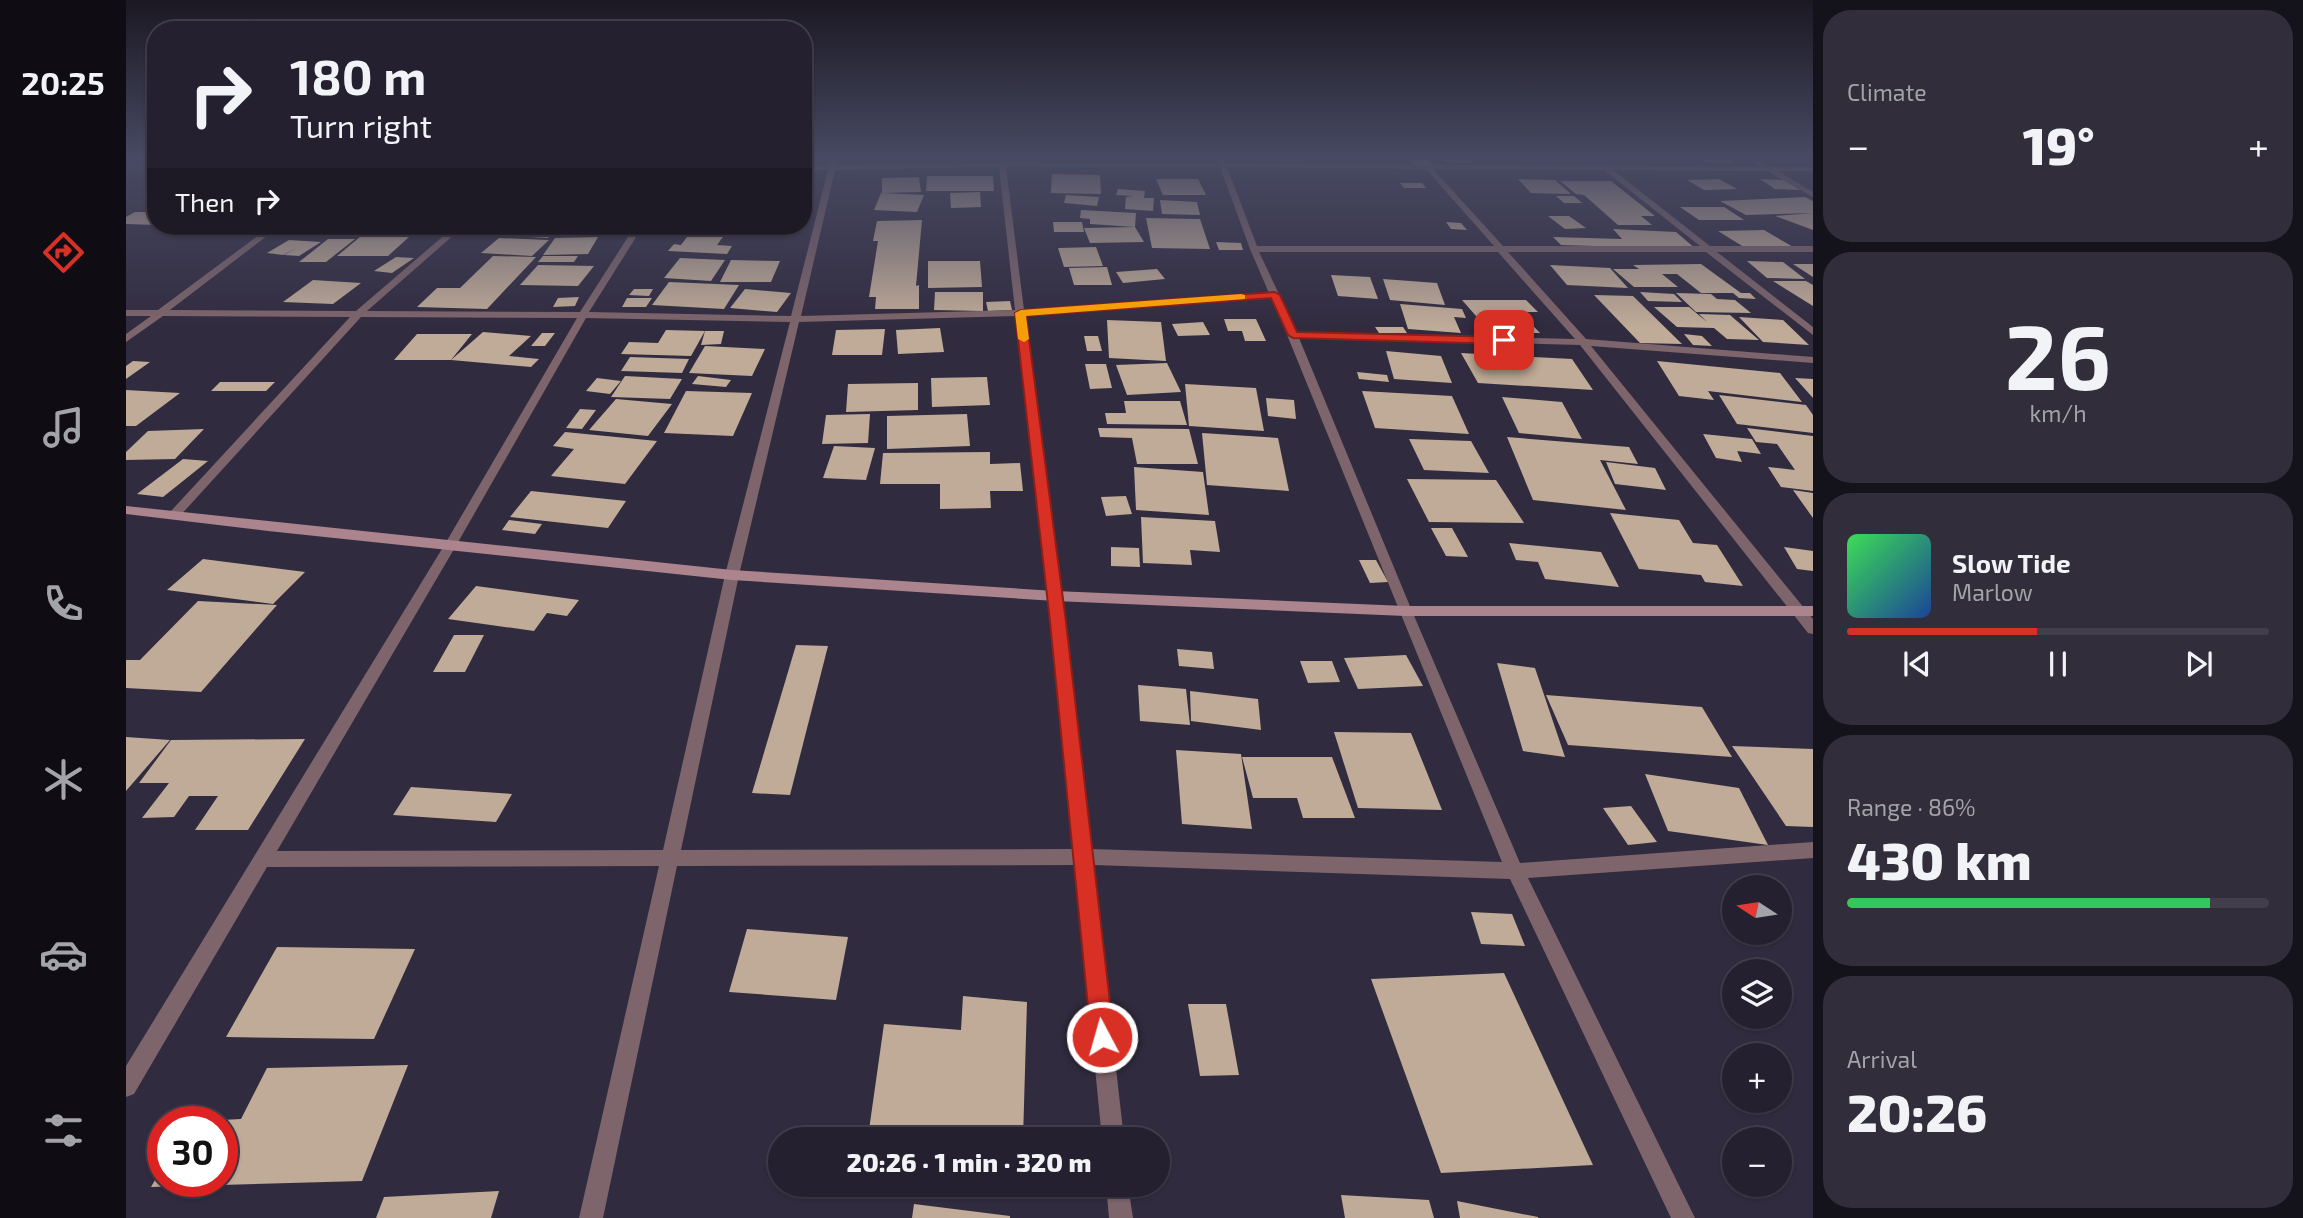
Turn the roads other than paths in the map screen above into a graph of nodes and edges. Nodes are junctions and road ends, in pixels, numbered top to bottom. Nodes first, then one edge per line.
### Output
1 (821, 214) edge
2 (1009, 214) edge
3 (1240, 214) edge
4 (1470, 214) edge
5 (1666, 214) edge
6 (264, 235) edge
7 (450, 235) edge
8 (633, 235) edge
9 (1705, 247) junction
10 (1500, 248) junction
11 (1254, 249) junction
12 (1813, 249) edge
13 (1275, 295) junction
14 (126, 313) edge
15 (160, 313) junction
16 (1021, 313) junction
17 (358, 314) junction
18 (583, 315) junction
19 (793, 319) junction
20 (1813, 332) edge
21 (1293, 335) junction
22 (126, 339) edge
23 (1583, 342) junction
24 (1813, 360) edge
25 (126, 510) edge
26 (175, 514) junction
27 (451, 544) junction
28 (732, 575) junction
29 (1055, 596) junction
30 (1405, 611) junction
31 (1797, 611) junction
32 (1813, 611) edge
33 (1813, 629) edge
34 (1813, 850) edge
35 (1084, 857) junction
36 (671, 858) junction
37 (262, 859) junction
38 (1516, 871) junction
39 (126, 1086) edge
40 (1112, 1127) edge
41 (1118, 1197) edge
42 (591, 1218) edge
43 (1121, 1218) edge
44 (1683, 1218) edge

1 - 19 street
2 - 16 street
3 - 11 street
4 - 10 street
5 - 9 street
6 - 15 street
7 - 17 street
8 - 18 street
9 - 10 street
9 - 12 street
9 - 20 street
10 - 11 street
10 - 23 street
11 - 13 street
13 - 16 street
13 - 21 street
14 - 15 street
15 - 17 street
15 - 22 street
16 - 19 street
16 - 29 street
17 - 18 street
17 - 26 street
18 - 19 street
18 - 27 street
19 - 28 street
21 - 23 street
21 - 30 street
23 - 24 street
23 - 31 street
25 - 26 street
26 - 27 street
27 - 28 street
27 - 37 street
28 - 29 street
28 - 36 street
29 - 30 street
29 - 35 street
30 - 31 street
30 - 38 street
31 - 32 street
31 - 33 street
34 - 38 street
35 - 36 street
35 - 38 street
35 - 40 street
36 - 37 street
36 - 42 street
37 - 39 street
38 - 44 street
41 - 43 street

